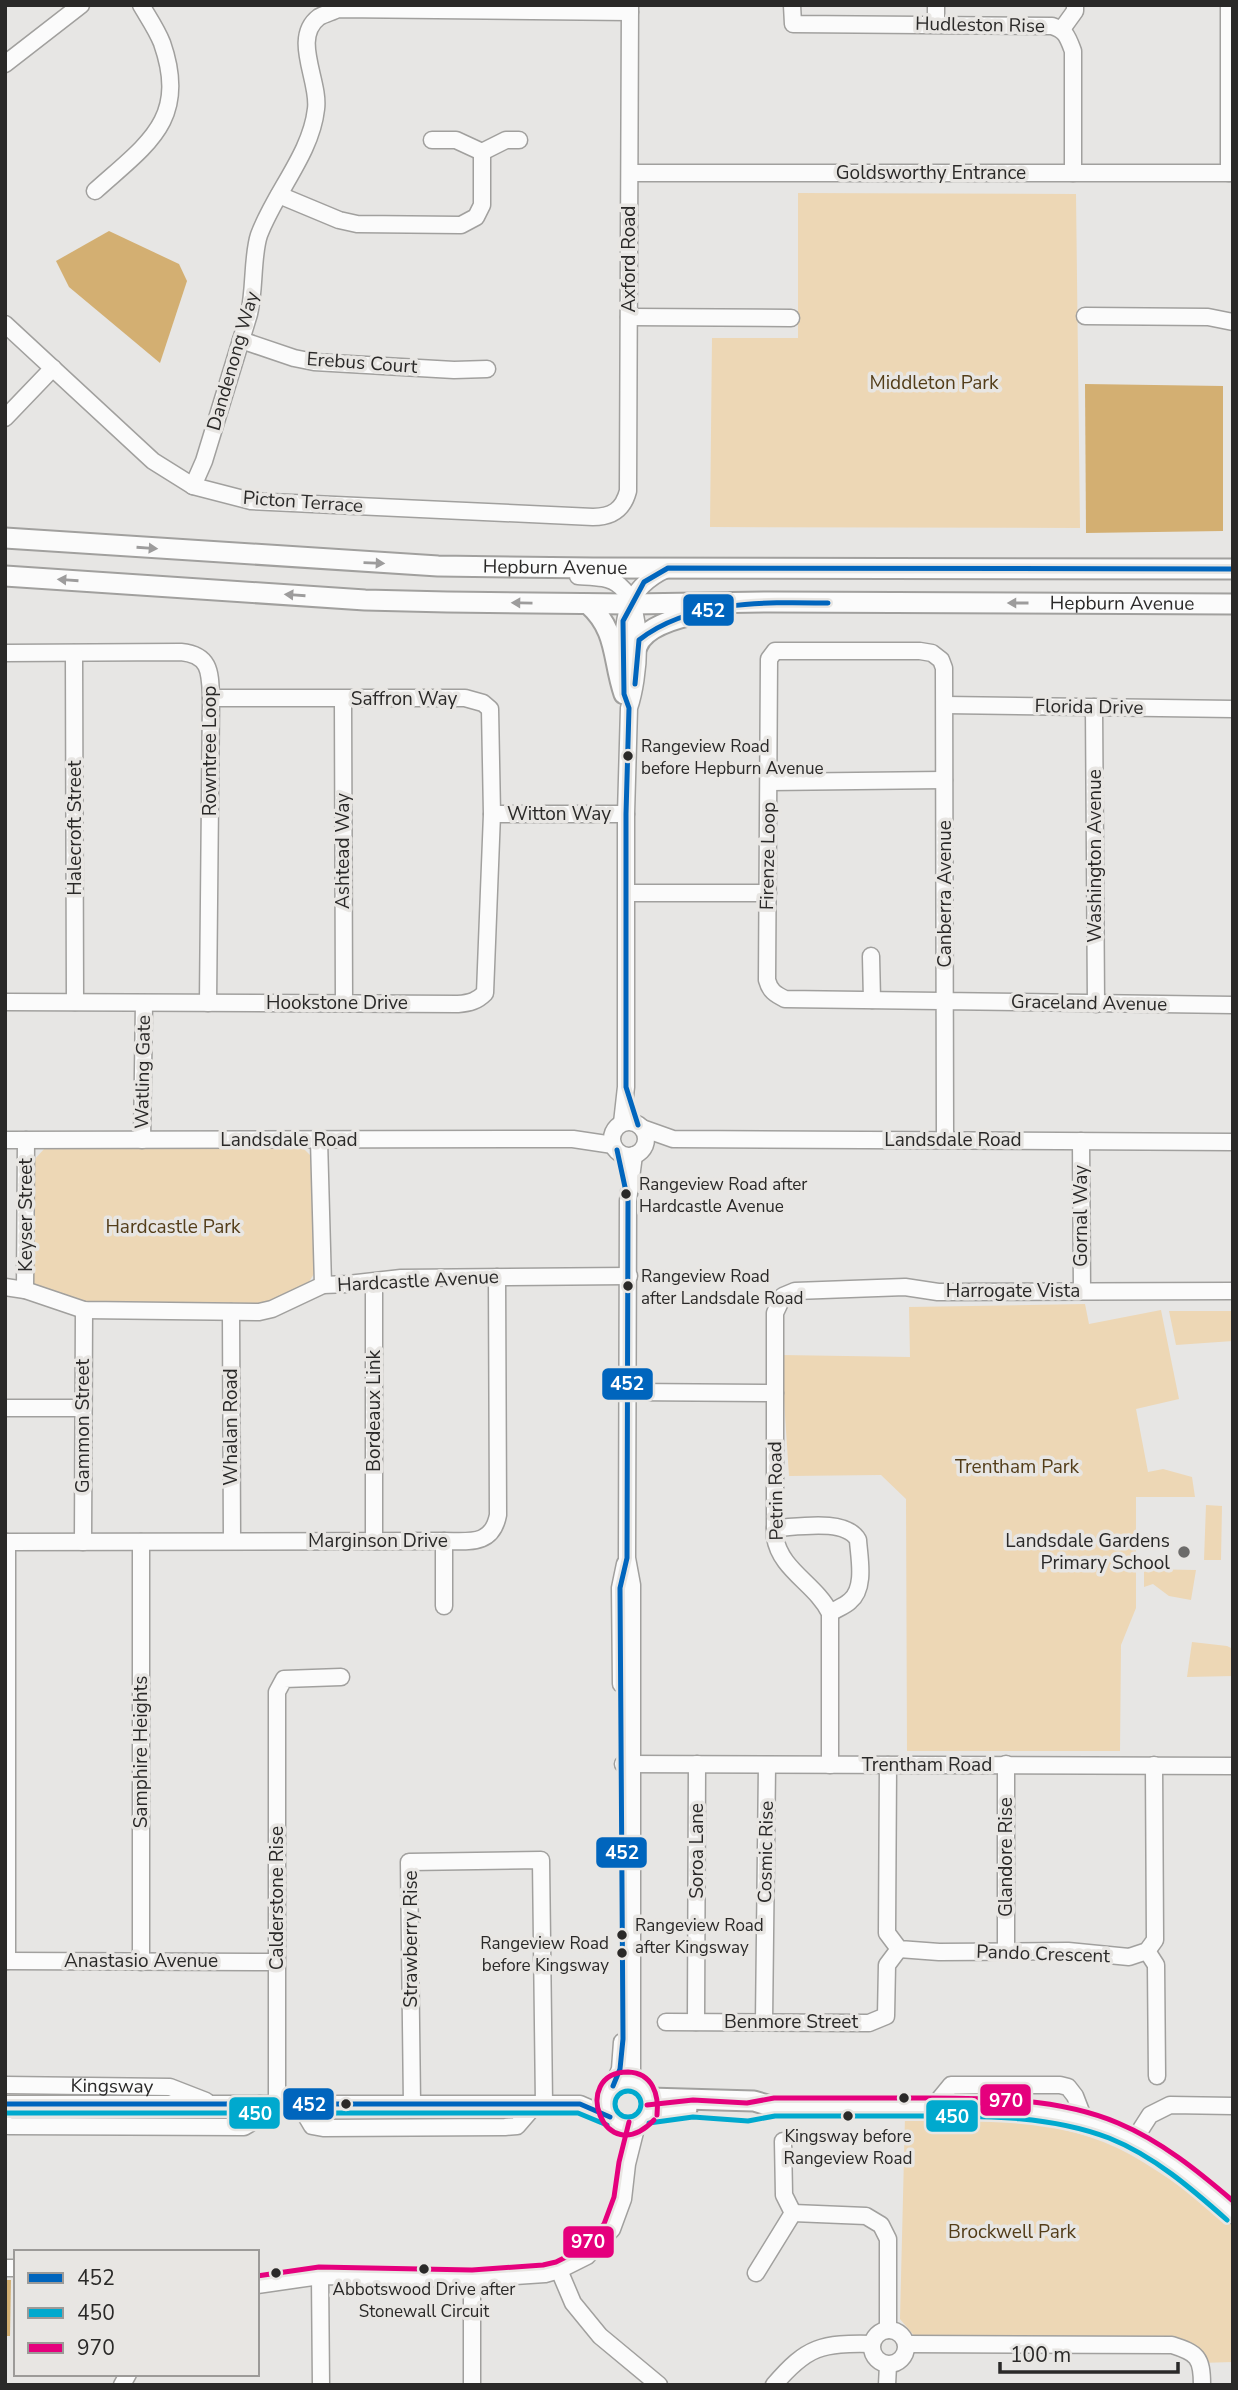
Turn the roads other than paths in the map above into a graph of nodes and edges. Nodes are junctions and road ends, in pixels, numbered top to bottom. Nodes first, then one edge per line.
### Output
1 (81, 5) edge
2 (141, 5) edge
3 (792, 5) edge
4 (936, 5) edge
5 (1075, 5) edge
6 (1229, 5) edge
7 (630, 8) edge
8 (60, 11) edge
9 (936, 24) junction
10 (1062, 29) junction
11 (5, 64) edge
12 (432, 140) dead end
13 (519, 140) dead end
14 (482, 152) junction
15 (630, 173) junction
16 (1073, 173) junction
17 (1231, 173) edge
18 (95, 191) dead end
19 (279, 195) junction
20 (1085, 316) dead end
21 (629, 317) junction
22 (791, 318) dead end
23 (1233, 322) edge
24 (5, 324) edge
25 (241, 340) junction
26 (53, 368) junction
27 (487, 369) dead end
28 (5, 418) edge
29 (193, 486) junction
30 (619, 510) joint
31 (5, 538) edge
32 (474, 566) junction
33 (668, 568) junction
34 (1233, 569) edge
35 (5, 576) edge
36 (770, 602) junction
37 (588, 604) junction
38 (631, 604) junction
39 (1233, 604) edge
40 (637, 647) junction
41 (5, 653) edge
42 (74, 653) junction
43 (932, 653) joint
44 (211, 698) junction
45 (343, 699) junction
46 (626, 701) junction
47 (945, 705) junction
48 (1094, 707) junction
49 (1233, 709) edge
50 (944, 780) junction
51 (769, 782) junction
52 (492, 814) junction
53 (626, 814) junction
54 (627, 893) junction
55 (768, 893) junction
56 (871, 956) dead end
57 (872, 1000) junction
58 (5, 1002) edge
59 (75, 1002) junction
60 (945, 1002) junction
61 (144, 1003) junction
62 (208, 1003) junction
63 (344, 1003) junction
64 (1096, 1004) junction
65 (1233, 1005) edge
66 (630, 1126) junction
67 (573, 1139) junction
68 (673, 1139) junction
69 (5, 1140) edge
70 (26, 1140) junction
71 (142, 1140) junction
72 (319, 1140) junction
73 (945, 1140) junction
74 (1081, 1141) junction
75 (1233, 1142) edge
76 (615, 1147) junction
77 (638, 1152) junction
78 (628, 1200) junction
79 (629, 1276) junction
80 (498, 1277) junction
81 (374, 1282) junction
82 (323, 1285) junction
83 (5, 1287) edge
84 (26, 1290) junction
85 (794, 1291) joint
86 (1082, 1291) junction
87 (1233, 1291) edge
88 (84, 1310) junction
89 (231, 1312) junction
90 (628, 1392) junction
91 (775, 1393) junction
92 (5, 1408) edge
93 (83, 1408) junction
94 (775, 1528) junction
95 (232, 1541) junction
96 (374, 1541) junction
97 (444, 1541) junction
98 (6, 1542) edge
99 (83, 1542) junction
100 (141, 1542) junction
101 (444, 1606) dead end
102 (830, 1613) junction
103 (341, 1677) dead end
104 (626, 1764) junction
105 (697, 1764) junction
106 (1006, 1764) junction
107 (767, 1765) junction
108 (830, 1765) junction
109 (888, 1765) junction
110 (1154, 1765) junction
111 (1233, 1766) edge
112 (899, 1949) junction
113 (1006, 1951) junction
114 (1147, 1951) junction
115 (6, 1961) edge
116 (141, 1962) junction
117 (277, 1962) junction
118 (627, 1967) junction
119 (666, 2022) dead end
120 (696, 2022) junction
121 (764, 2022) junction
122 (1157, 2076) dead end
123 (632, 2081) junction
124 (5, 2085) edge
125 (610, 2089) junction
126 (5, 2104) edge
127 (214, 2104) junction
128 (260, 2104) junction
129 (277, 2104) junction
130 (299, 2104) junction
131 (412, 2104) junction
132 (540, 2104) junction
133 (580, 2104) junction
134 (1233, 2106) edge
135 (933, 2107) junction
136 (645, 2112) junction
137 (614, 2121) junction
138 (1085, 2122) junction
139 (5, 2123) edge
140 (783, 2140) dead end
141 (1134, 2140) junction
142 (627, 2164) junction
143 (793, 2213) junction
144 (1233, 2213) edge
145 (559, 2270) junction
146 (756, 2273) dead end
147 (320, 2276) junction
148 (472, 2279) junction
149 (259, 2285) edge
150 (888, 2330) junction
151 (872, 2344) junction
152 (906, 2344) junction
153 (888, 2364) junction
154 (321, 2385) edge
155 (472, 2385) edge
156 (659, 2385) edge
157 (774, 2385) edge
158 (887, 2385) edge
159 (1202, 2385) edge

1 - 8 street
2 - 18 street
3 - 9 street, Hudleston Rise
4 - 9 street
5 - 10 street
6 - 17 street
7 - 15 street, Axford Road
7 - 19 street, Dandenong Way
8 - 11 street
9 - 10 street, Hudleston Rise
10 - 16 street, Hudleston Rise
12 - 14 street
13 - 14 street
14 - 19 street
15 - 16 street, Goldsworthy Entrance
15 - 21 street, Axford Road
16 - 17 street, Goldsworthy Entrance
19 - 25 street, Dandenong Way
20 - 23 street
21 - 22 street
21 - 30 street, Axford Road
24 - 26 street, Picton Terrace
25 - 27 street, Erebus Court
25 - 29 street, Dandenong Way
26 - 28 street
26 - 29 street, Picton Terrace
29 - 30 street, Picton Terrace
31 -> 32 main road, Hepburn Avenue
32 - 33 main road, Hepburn Avenue
32 - 38 street
33 - 34 main road, Hepburn Avenue
33 - 38 street
37 -> 35 main road, Hepburn Avenue
36 - 38 main road, Hepburn Avenue
39 -> 36 main road, Hepburn Avenue
36 - 40 main road
37 - 38 main road, Hepburn Avenue
37 - 46 main road
38 - 40 street
38 - 46 street
40 - 46 street
41 - 42 street, Rowntree Loop
42 - 44 street, Rowntree Loop
42 - 59 street, Halecroft Street
43 - 47 street, Canberra Avenue
43 - 51 street, Firenze Loop
44 - 45 street, Saffron Way
44 - 62 street, Rowntree Loop
45 - 52 street, Saffron Way
45 - 63 street, Ashtead Way
46 - 53 street
47 - 48 street, Florida Drive
47 - 50 street, Canberra Avenue
48 - 49 street, Florida Drive
48 - 64 street, Washington Avenue
50 - 51 street
50 - 60 street, Canberra Avenue
51 - 55 street, Firenze Loop
52 - 53 street, Witton Way
52 - 63 street, Hookstone Drive
53 - 54 street
54 - 55 street
54 - 66 street
55 - 57 street, Firenze Loop
56 - 57 street
57 - 60 street, Firenze Loop
58 - 59 street, Hookstone Drive
59 - 61 street, Hookstone Drive
60 - 64 street, Graceland Avenue
60 - 73 street, Canberra Avenue
61 - 62 street, Hookstone Drive
61 - 71 street, Watling Gate
62 - 63 street, Hookstone Drive
64 - 65 street, Graceland Avenue
66 - 67 street, Landsdale Road
66 - 68 street, Landsdale Road
66 - 76 street
66 - 77 street
67 - 72 street, Landsdale Road
67 - 76 street, Landsdale Road
68 - 73 street, Landsdale Road
68 - 77 street, Landsdale Road
69 - 70 street, Landsdale Road
70 - 71 street, Landsdale Road
70 - 84 street, Keyser Street
71 - 72 street, Landsdale Road
72 - 82 street
73 - 74 street, Landsdale Road
74 - 75 street, Landsdale Road
74 - 86 street, Gornal Way
76 - 77 street, Landsdale Road
76 - 78 street
77 - 78 street
78 - 79 street
79 - 80 street, Hardcastle Avenue
79 - 90 street
80 - 81 street, Hardcastle Avenue
80 - 97 street, Marginson Drive
81 - 82 street, Hardcastle Avenue
81 - 96 street, Bordeaux Link
82 - 89 street, Hardcastle Avenue
83 - 84 street, Hardcastle Avenue
84 - 88 street, Hardcastle Avenue
85 - 86 street, Harrogate Vista
85 - 91 street, Petrin Road
86 - 87 street, Harrogate Vista
88 - 89 street, Hardcastle Avenue
88 - 93 street, Gammon Street
89 - 95 street, Whalan Road
90 - 91 street
90 - 104 street
91 - 94 street, Petrin Road
92 - 93 street
93 - 99 street, Gammon Street
94 - 102 street, Petrin Road
94 - 102 street
95 - 96 street, Marginson Drive
95 - 100 street, Marginson Drive
96 - 97 street, Marginson Drive
97 - 101 street
98 - 99 street, Marginson Drive
98 - 115 street
99 - 100 street, Marginson Drive
100 - 116 street, Samphire Heights
102 - 108 street
103 - 117 street, Calderstone Rise
104 - 105 street, Trentham Road
104 - 118 street
105 - 107 street, Trentham Road
105 - 120 street, Soroa Lane
106 - 109 street, Trentham Road
106 - 110 street, Trentham Road
106 - 113 street, Glandore Rise
107 - 108 street, Trentham Road
107 - 121 street, Cosmic Rise
108 - 109 street, Trentham Road
109 - 112 street
110 - 111 street, Trentham Road
110 - 114 street
112 - 113 street, Pando Crescent
112 - 121 street, Benmore Street
113 - 114 street, Pando Crescent
114 - 122 street
115 - 116 street, Anastasio Avenue
116 - 117 street, Anastasio Avenue
117 - 129 street, Calderstone Rise
118 - 123 street
118 - 125 street
119 - 120 street, Benmore Street
120 - 121 street, Benmore Street
123 - 125 street
123 - 136 street
124 - 127 street, Kingsway
125 - 133 street, Kingsway
125 - 137 street
126 - 127 street, Kingsway
127 - 128 street, Kingsway
128 - 129 street, Kingsway
128 - 139 street, Kingsway
129 - 130 street, Kingsway
130 - 131 street, Kingsway
130 - 132 street
131 - 132 street, Kingsway
131 - 132 street, Strawberry Rise
132 - 133 street, Kingsway
133 - 137 street, Kingsway
134 - 141 street
135 - 136 main road
135 - 138 main road
135 - 138 street
136 - 137 street
136 - 142 street
137 - 142 street
138 - 141 main road
140 - 143 street
141 - 144 main road
142 - 145 street
143 - 146 street
143 - 150 street
145 - 148 street
145 - 156 street
147 - 148 street
147 - 149 street
147 - 154 street
148 - 155 street
150 - 151 street
150 - 152 street
151 - 153 street
151 - 157 street
152 - 153 street
152 - 159 street
153 - 158 street

